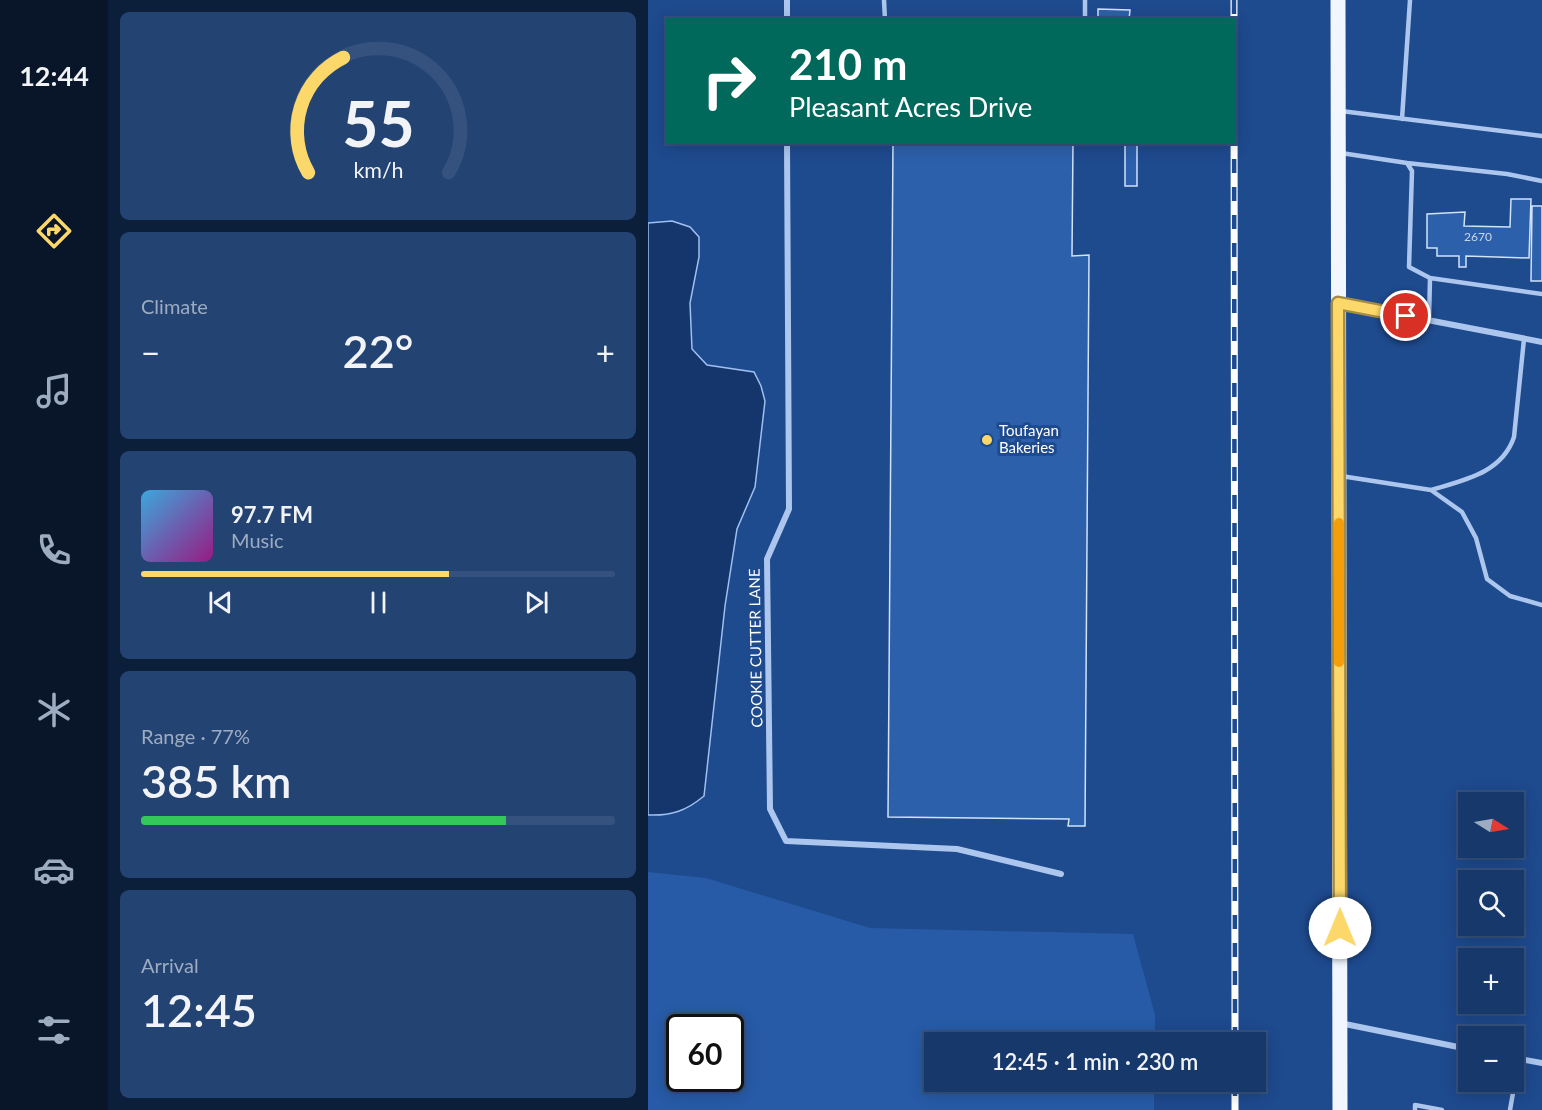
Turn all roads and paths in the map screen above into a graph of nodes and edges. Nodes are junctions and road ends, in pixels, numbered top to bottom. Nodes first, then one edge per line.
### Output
1 (787, 0) edge
2 (884, 0) edge
3 (1085, 0) edge
4 (1338, 0) edge
5 (1410, 0) edge
6 (787, 18) edge
7 (885, 18) edge
8 (1085, 18) edge
9 (1338, 111) junction
10 (1402, 118) junction
11 (1542, 136) edge
12 (787, 144) edge
13 (1338, 152) junction
14 (1407, 163) junction
15 (1542, 181) edge
16 (1430, 278) junction
17 (1542, 294) edge
18 (1338, 303) junction
19 (1428, 320) junction
20 (1524, 339) junction
21 (1542, 342) edge
22 (1339, 475) junction
23 (1431, 490) junction
24 (1542, 605) edge
25 (1061, 874) dead end
26 (1340, 1023) junction
27 (1458, 1047) edge
28 (1524, 1060) edge
29 (1542, 1063) edge
30 (1512, 1092) edge
31 (1340, 1110) edge
32 (1414, 1110) edge
33 (1442, 1110) edge
34 (1510, 1110) edge

1 - 6 street
2 - 7 lane
3 - 8 lane
4 - 9 main road
5 - 10 lane
9 - 10 lane
9 - 13 main road
10 - 11 lane
12 - 25 street, COOKIE CUTTER LANE
13 - 14 lane
13 - 18 main road
14 - 15 lane
14 - 16 lane
16 - 17 lane
16 - 19 lane
18 - 19 street
18 - 22 main road
19 - 20 street
20 - 21 street
20 - 23 lane
22 - 23 lane
22 - 26 main road
23 - 24 lane
26 - 27 street
26 - 31 main road
28 - 29 street
30 - 34 lane
32 - 33 lane

